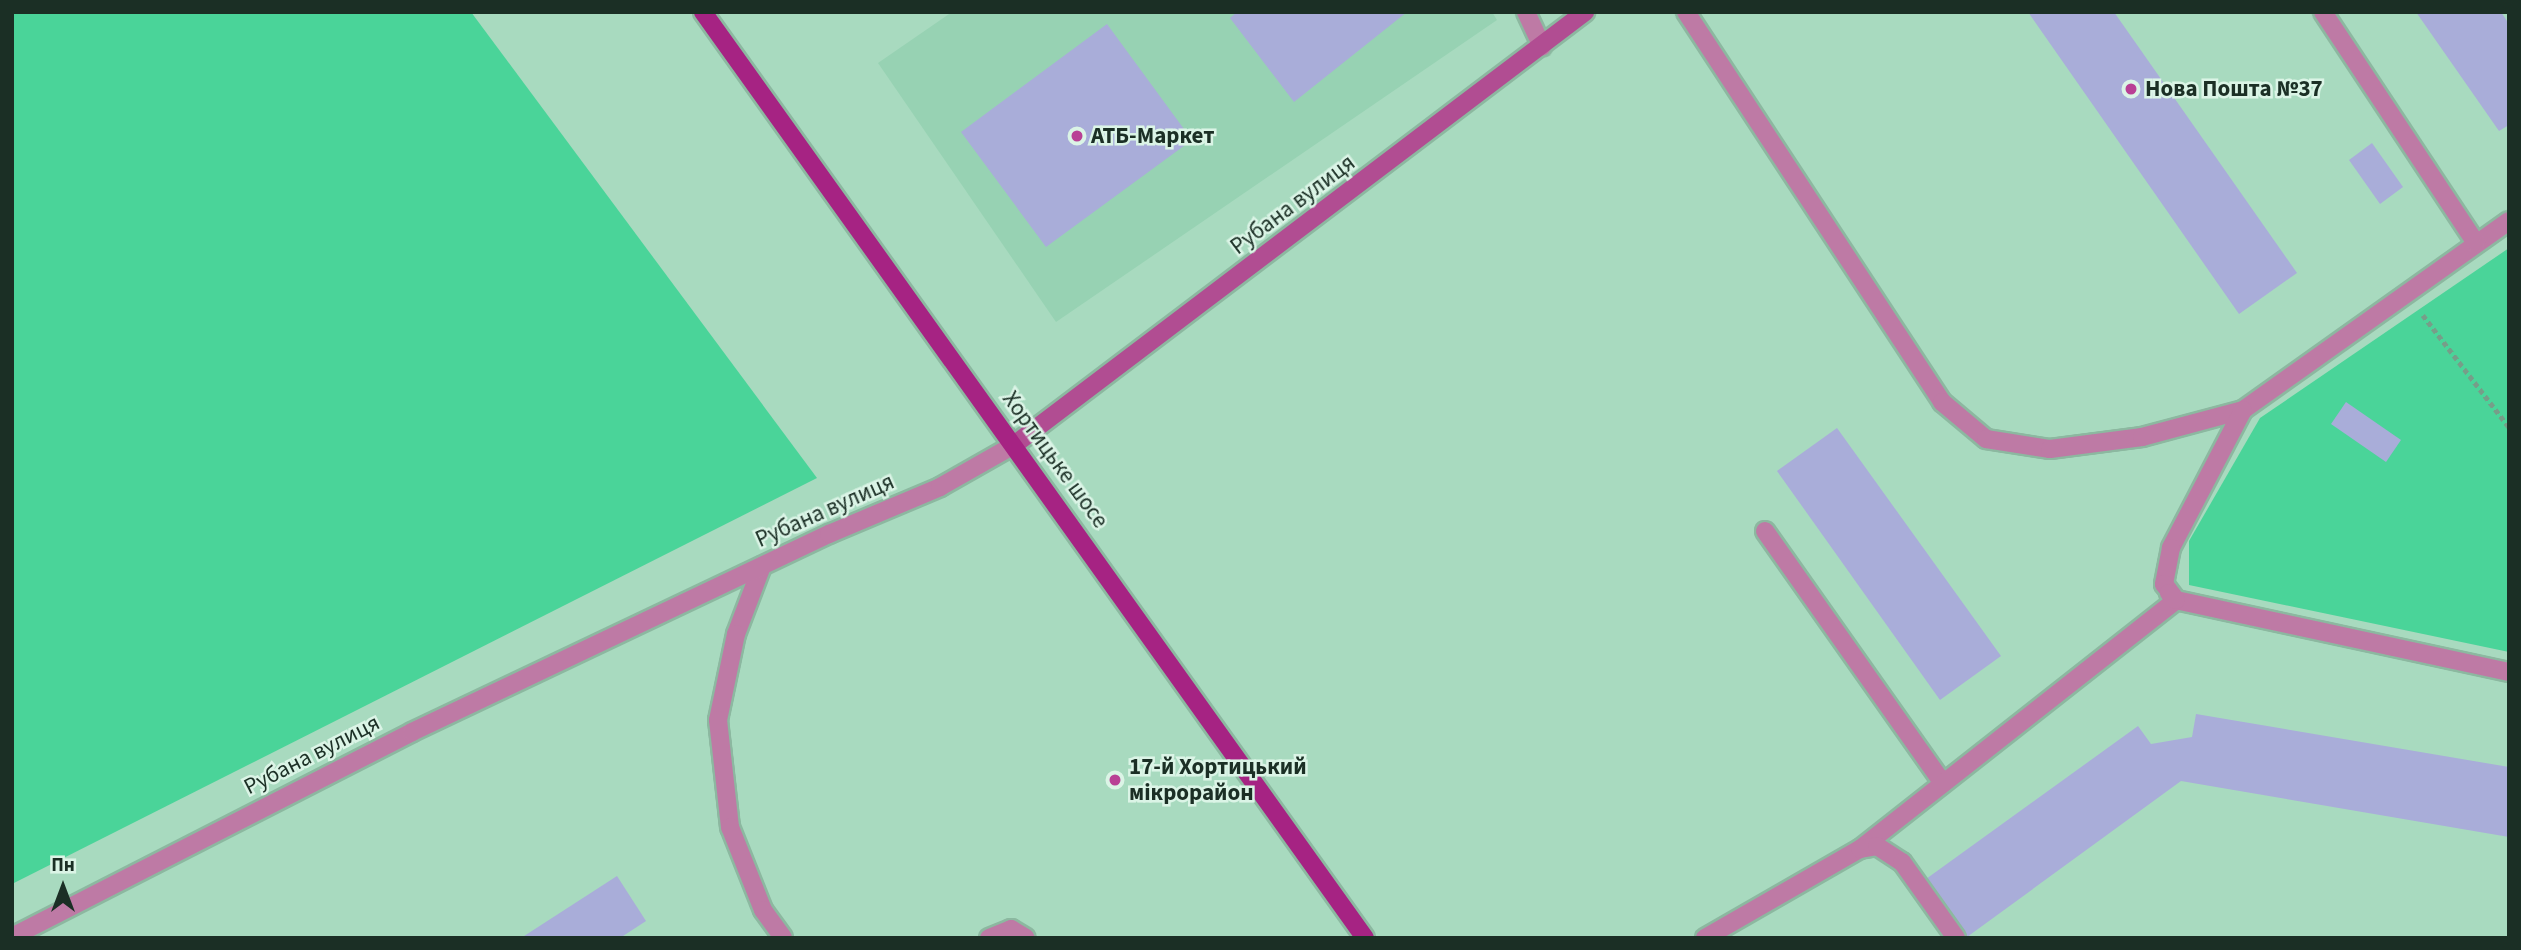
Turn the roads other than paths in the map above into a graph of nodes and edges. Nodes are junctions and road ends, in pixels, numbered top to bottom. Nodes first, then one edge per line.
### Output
1 (703, 12) edge
2 (1526, 12) edge
3 (1585, 12) edge
4 (1686, 12) edge
5 (2323, 12) edge
6 (1542, 46) junction
7 (2509, 221) edge
8 (2476, 243) junction
9 (2243, 410) junction
10 (1014, 445) junction
11 (1766, 531) dead end
12 (762, 566) junction
13 (2176, 600) junction
14 (2509, 673) edge
15 (1939, 778) dead end
16 (1860, 849) junction
17 (12, 937) edge
18 (783, 938) edge
19 (989, 938) edge
20 (1026, 938) edge
21 (1365, 938) edge
22 (1705, 938) edge
23 (1956, 938) edge

1 - 10 main road, Хортицьке шосе
2 - 6 street
3 - 6 street, Рубана вулиця
4 - 9 street
5 - 8 street
6 - 10 street, Рубана вулиця
7 - 8 street
8 - 9 street
9 - 13 street
10 - 12 street, Рубана вулиця
10 - 21 main road, Хортицьке шосе
11 - 15 street
12 - 17 street, Рубана вулиця
12 - 18 street
13 - 14 street
13 - 16 street
16 - 22 street
16 - 23 street
19 - 20 street

